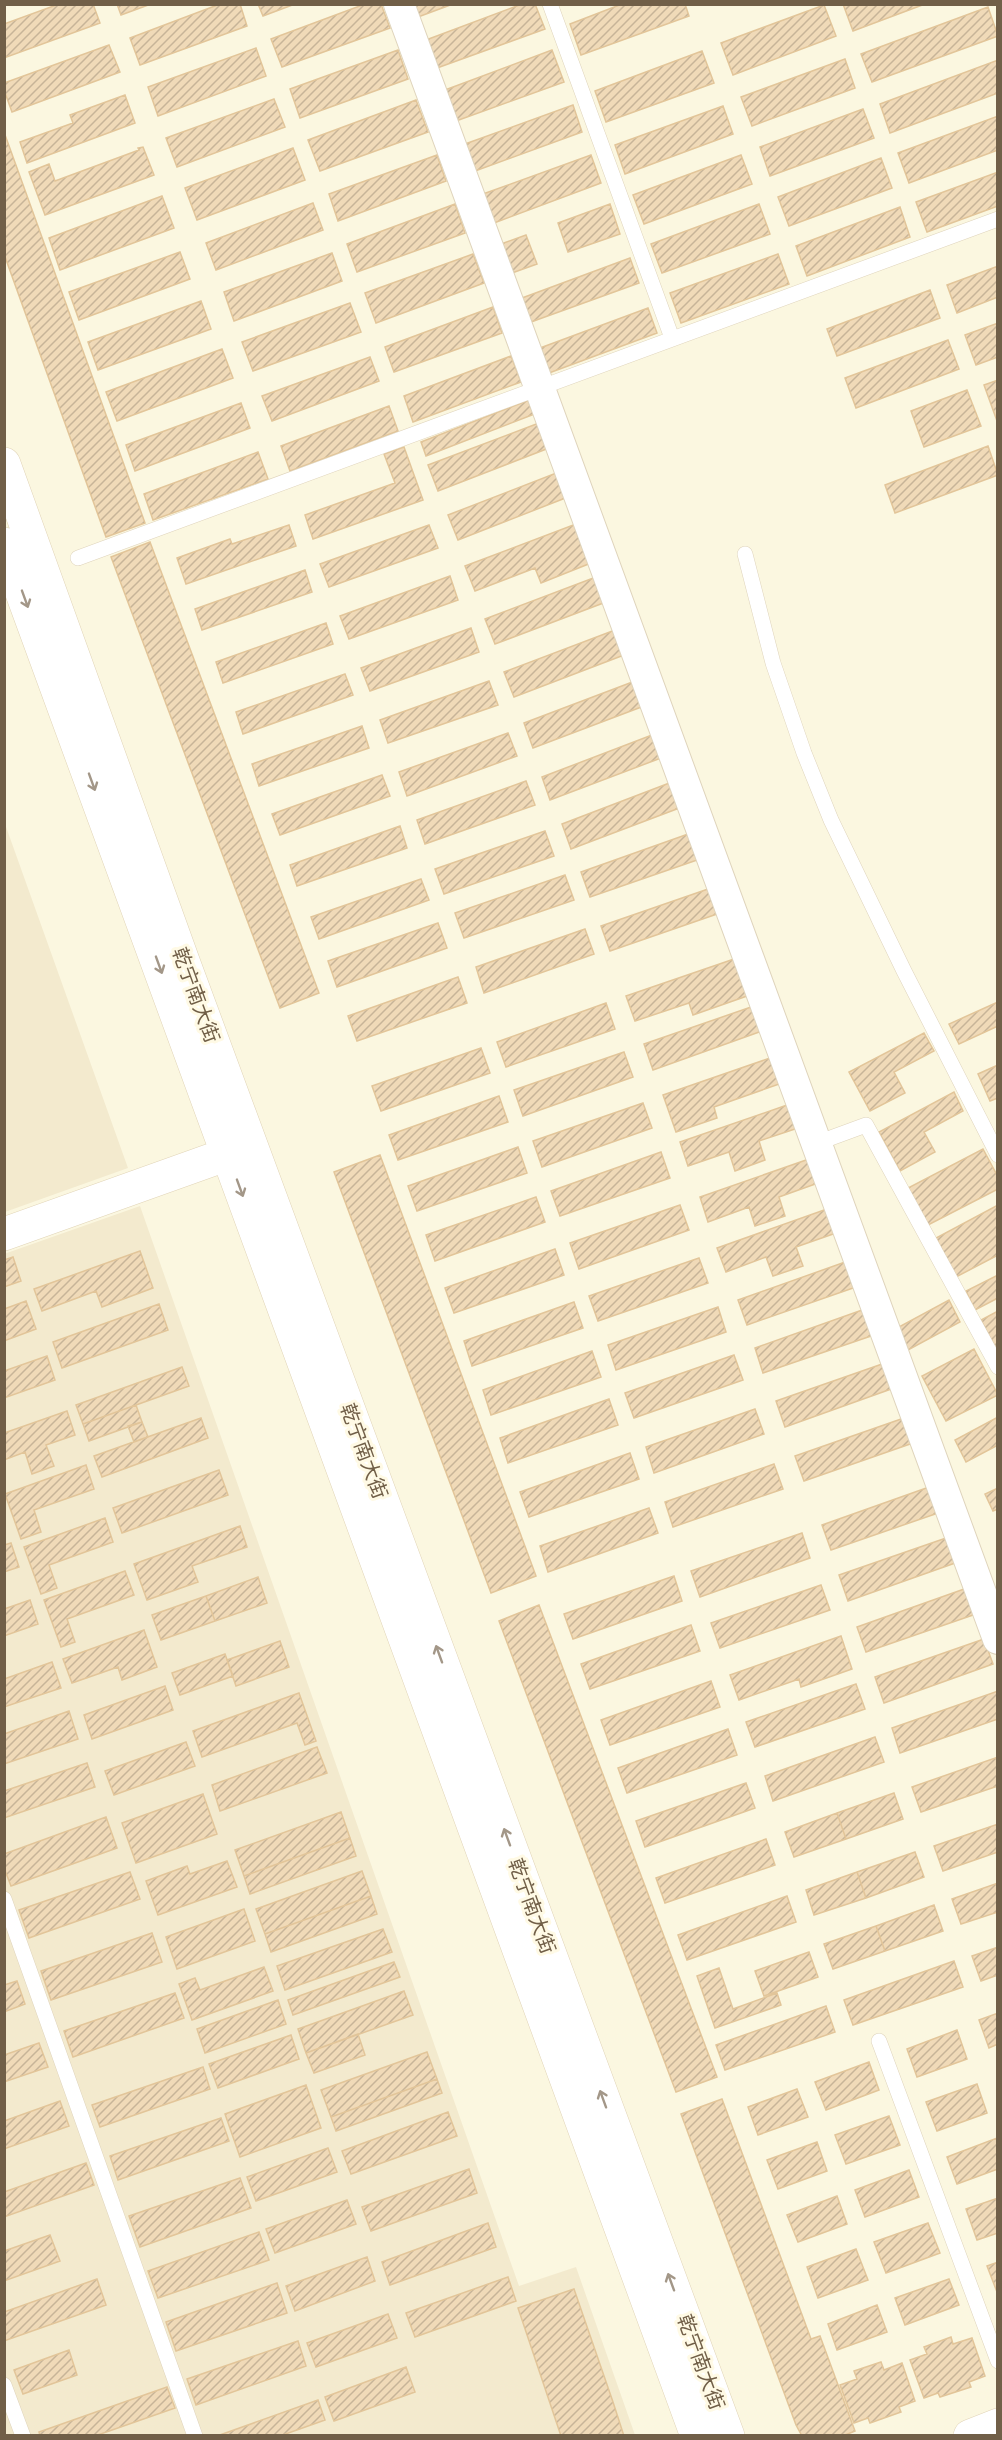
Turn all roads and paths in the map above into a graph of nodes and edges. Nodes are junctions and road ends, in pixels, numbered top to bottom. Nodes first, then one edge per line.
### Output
1 (399, 4) edge
2 (550, 4) edge
3 (998, 219) edge
4 (672, 338) junction
5 (539, 387) junction
6 (4, 464) edge
7 (4, 544) edge
8 (745, 554) dead end
9 (78, 558) dead end
10 (817, 1143) junction
11 (228, 1154) junction
12 (998, 1155) edge
13 (6, 1227) edge
14 (998, 1367) edge
15 (998, 1639) edge
16 (4, 1899) edge
17 (879, 2041) dead end
18 (998, 2361) edge
19 (4, 2385) edge
20 (998, 2425) edge
21 (23, 2436) edge
22 (195, 2436) edge
23 (697, 2436) edge
24 (728, 2436) edge
25 (970, 2436) edge

1 - 5 street
2 - 4 lane
3 - 4 lane
4 - 5 lane
5 - 9 lane
5 - 10 street
24 -> 6 main road, 乾宁南大街
7 -> 11 main road, 乾宁南大街
8 - 12 lane
10 - 14 lane
10 - 15 street
11 - 13 main road
11 -> 23 main road, 乾宁南大街
16 - 22 lane
17 - 18 lane
19 - 21 lane
20 - 25 main road

